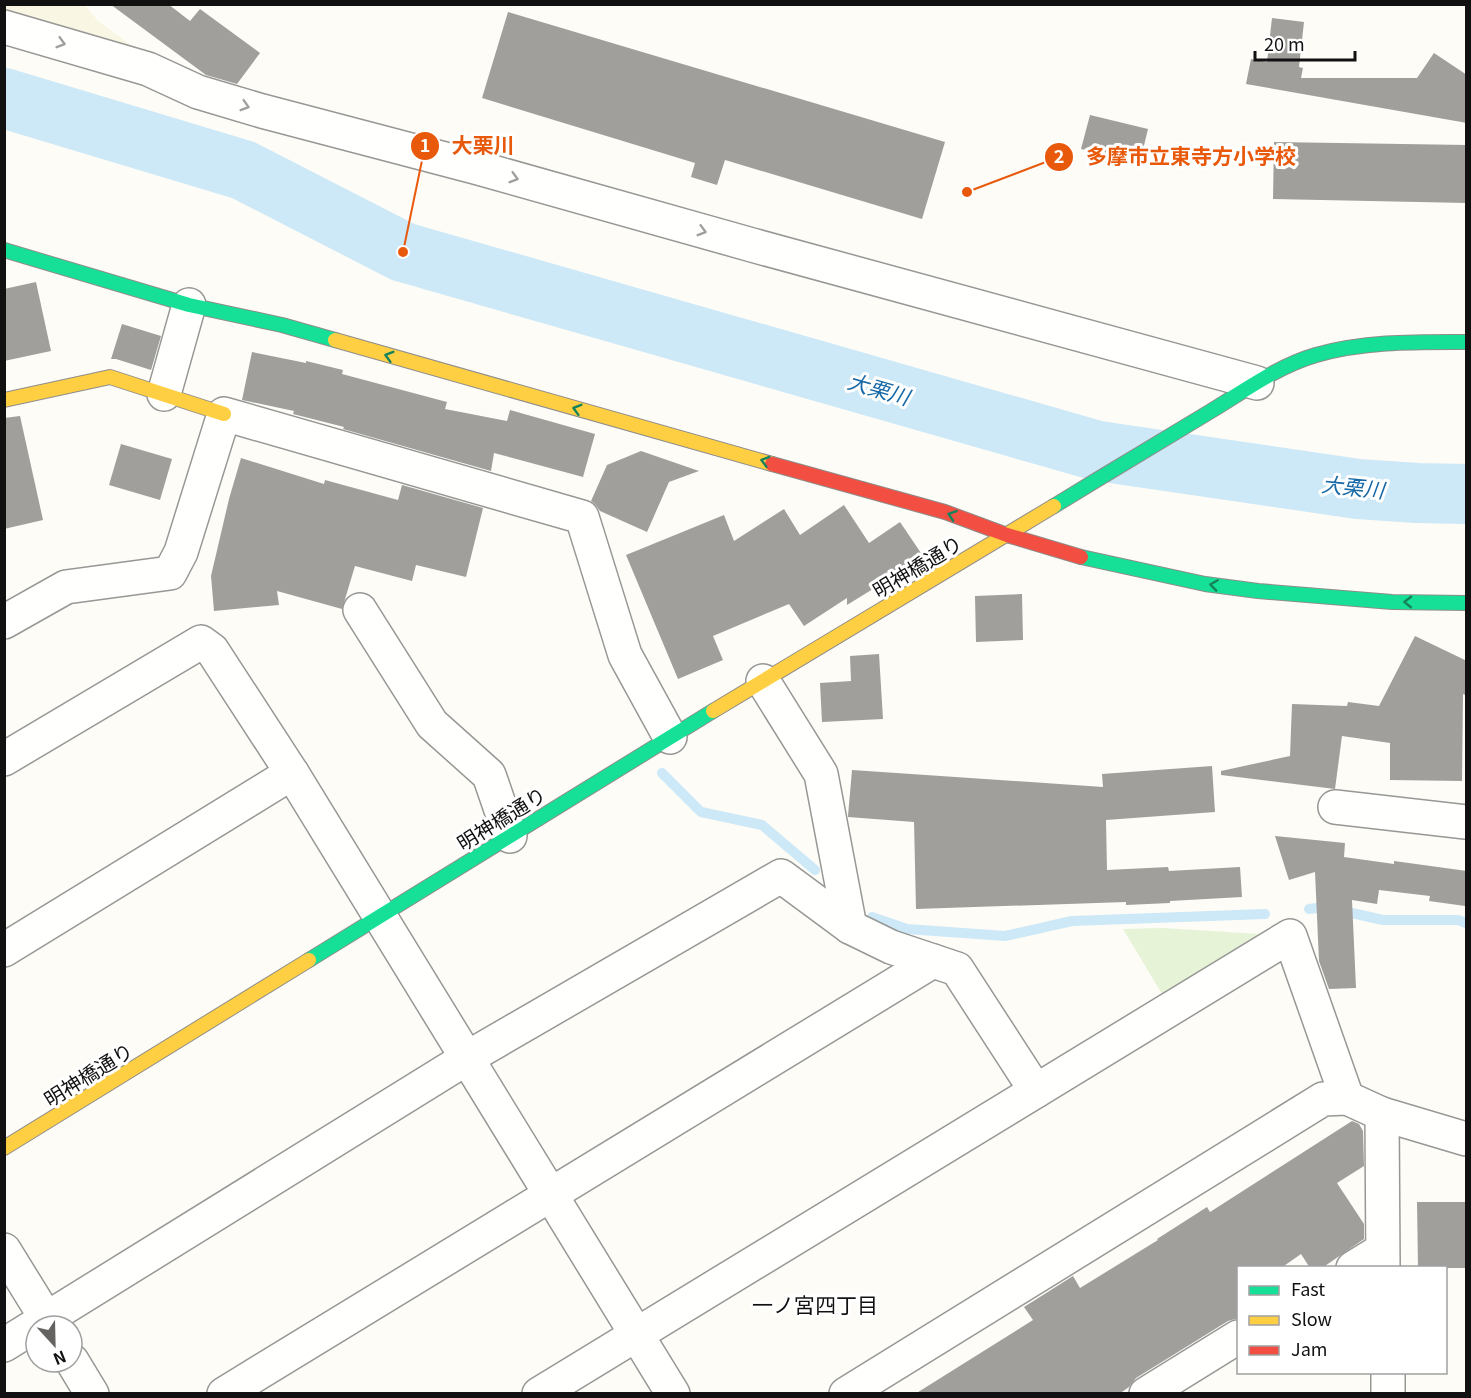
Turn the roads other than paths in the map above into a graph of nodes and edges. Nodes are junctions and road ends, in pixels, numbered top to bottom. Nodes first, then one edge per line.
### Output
1 (4, 27) edge
2 (4, 250) edge
3 (189, 305) junction
4 (1467, 342) edge
5 (1253, 385) junction
6 (164, 394) junction
7 (4, 400) edge
8 (224, 414) junction
9 (1007, 535) junction
10 (1467, 603) edge
11 (360, 609) dead end
12 (4, 622) edge
13 (763, 681) junction
14 (670, 737) junction
15 (4, 759) edge
16 (292, 772) junction
17 (1335, 807) dead end
18 (1467, 822) edge
19 (510, 836) junction
20 (380, 916) junction
21 (850, 927) junction
22 (4, 950) edge
23 (933, 961) junction
24 (467, 1058) junction
25 (1036, 1091) junction
26 (1347, 1098) junction
27 (1382, 1114) junction
28 (1467, 1139) edge
29 (4, 1148) edge
30 (551, 1195) junction
31 (4, 1250) edge
32 (1383, 1259) edge
33 (1360, 1266) edge
34 (43, 1314) edge
35 (63, 1314) edge
36 (636, 1334) junction
37 (24, 1335) edge
38 (1237, 1338) edge
39 (4, 1345) edge
40 (80, 1374) edge
41 (1388, 1374) edge
42 (92, 1394) edge
43 (224, 1394) edge
44 (539, 1394) edge
45 (673, 1394) edge
46 (846, 1394) edge
47 (1146, 1394) edge
48 (1388, 1394) edge

1 -> 5 street
2 - 3 street
3 - 6 street
9 -> 3 street
4 - 5 street, 明神橋通り
5 - 9 street, 明神橋通り
6 - 7 street
6 - 8 street
8 - 12 street
8 - 14 street
10 -> 9 street
9 - 13 street, 明神橋通り
11 - 19 street
13 - 14 street, 明神橋通り
13 - 21 street
14 - 19 street, 明神橋通り
15 - 16 street
16 - 20 street
16 - 22 street
17 - 18 street
19 - 20 street, 明神橋通り
20 - 24 street
20 - 29 street, 明神橋通り
21 - 23 street
21 - 24 street
23 - 25 street
23 - 30 street
24 - 30 street
24 - 35 street
25 - 26 street
25 - 36 street
26 - 27 street
26 - 46 street
27 - 28 street
27 - 32 street
30 - 36 street
30 - 43 street
31 - 34 street
32 - 33 street
36 - 44 street
36 - 45 street
37 - 39 street
38 - 47 street
40 - 42 street
41 - 48 street

